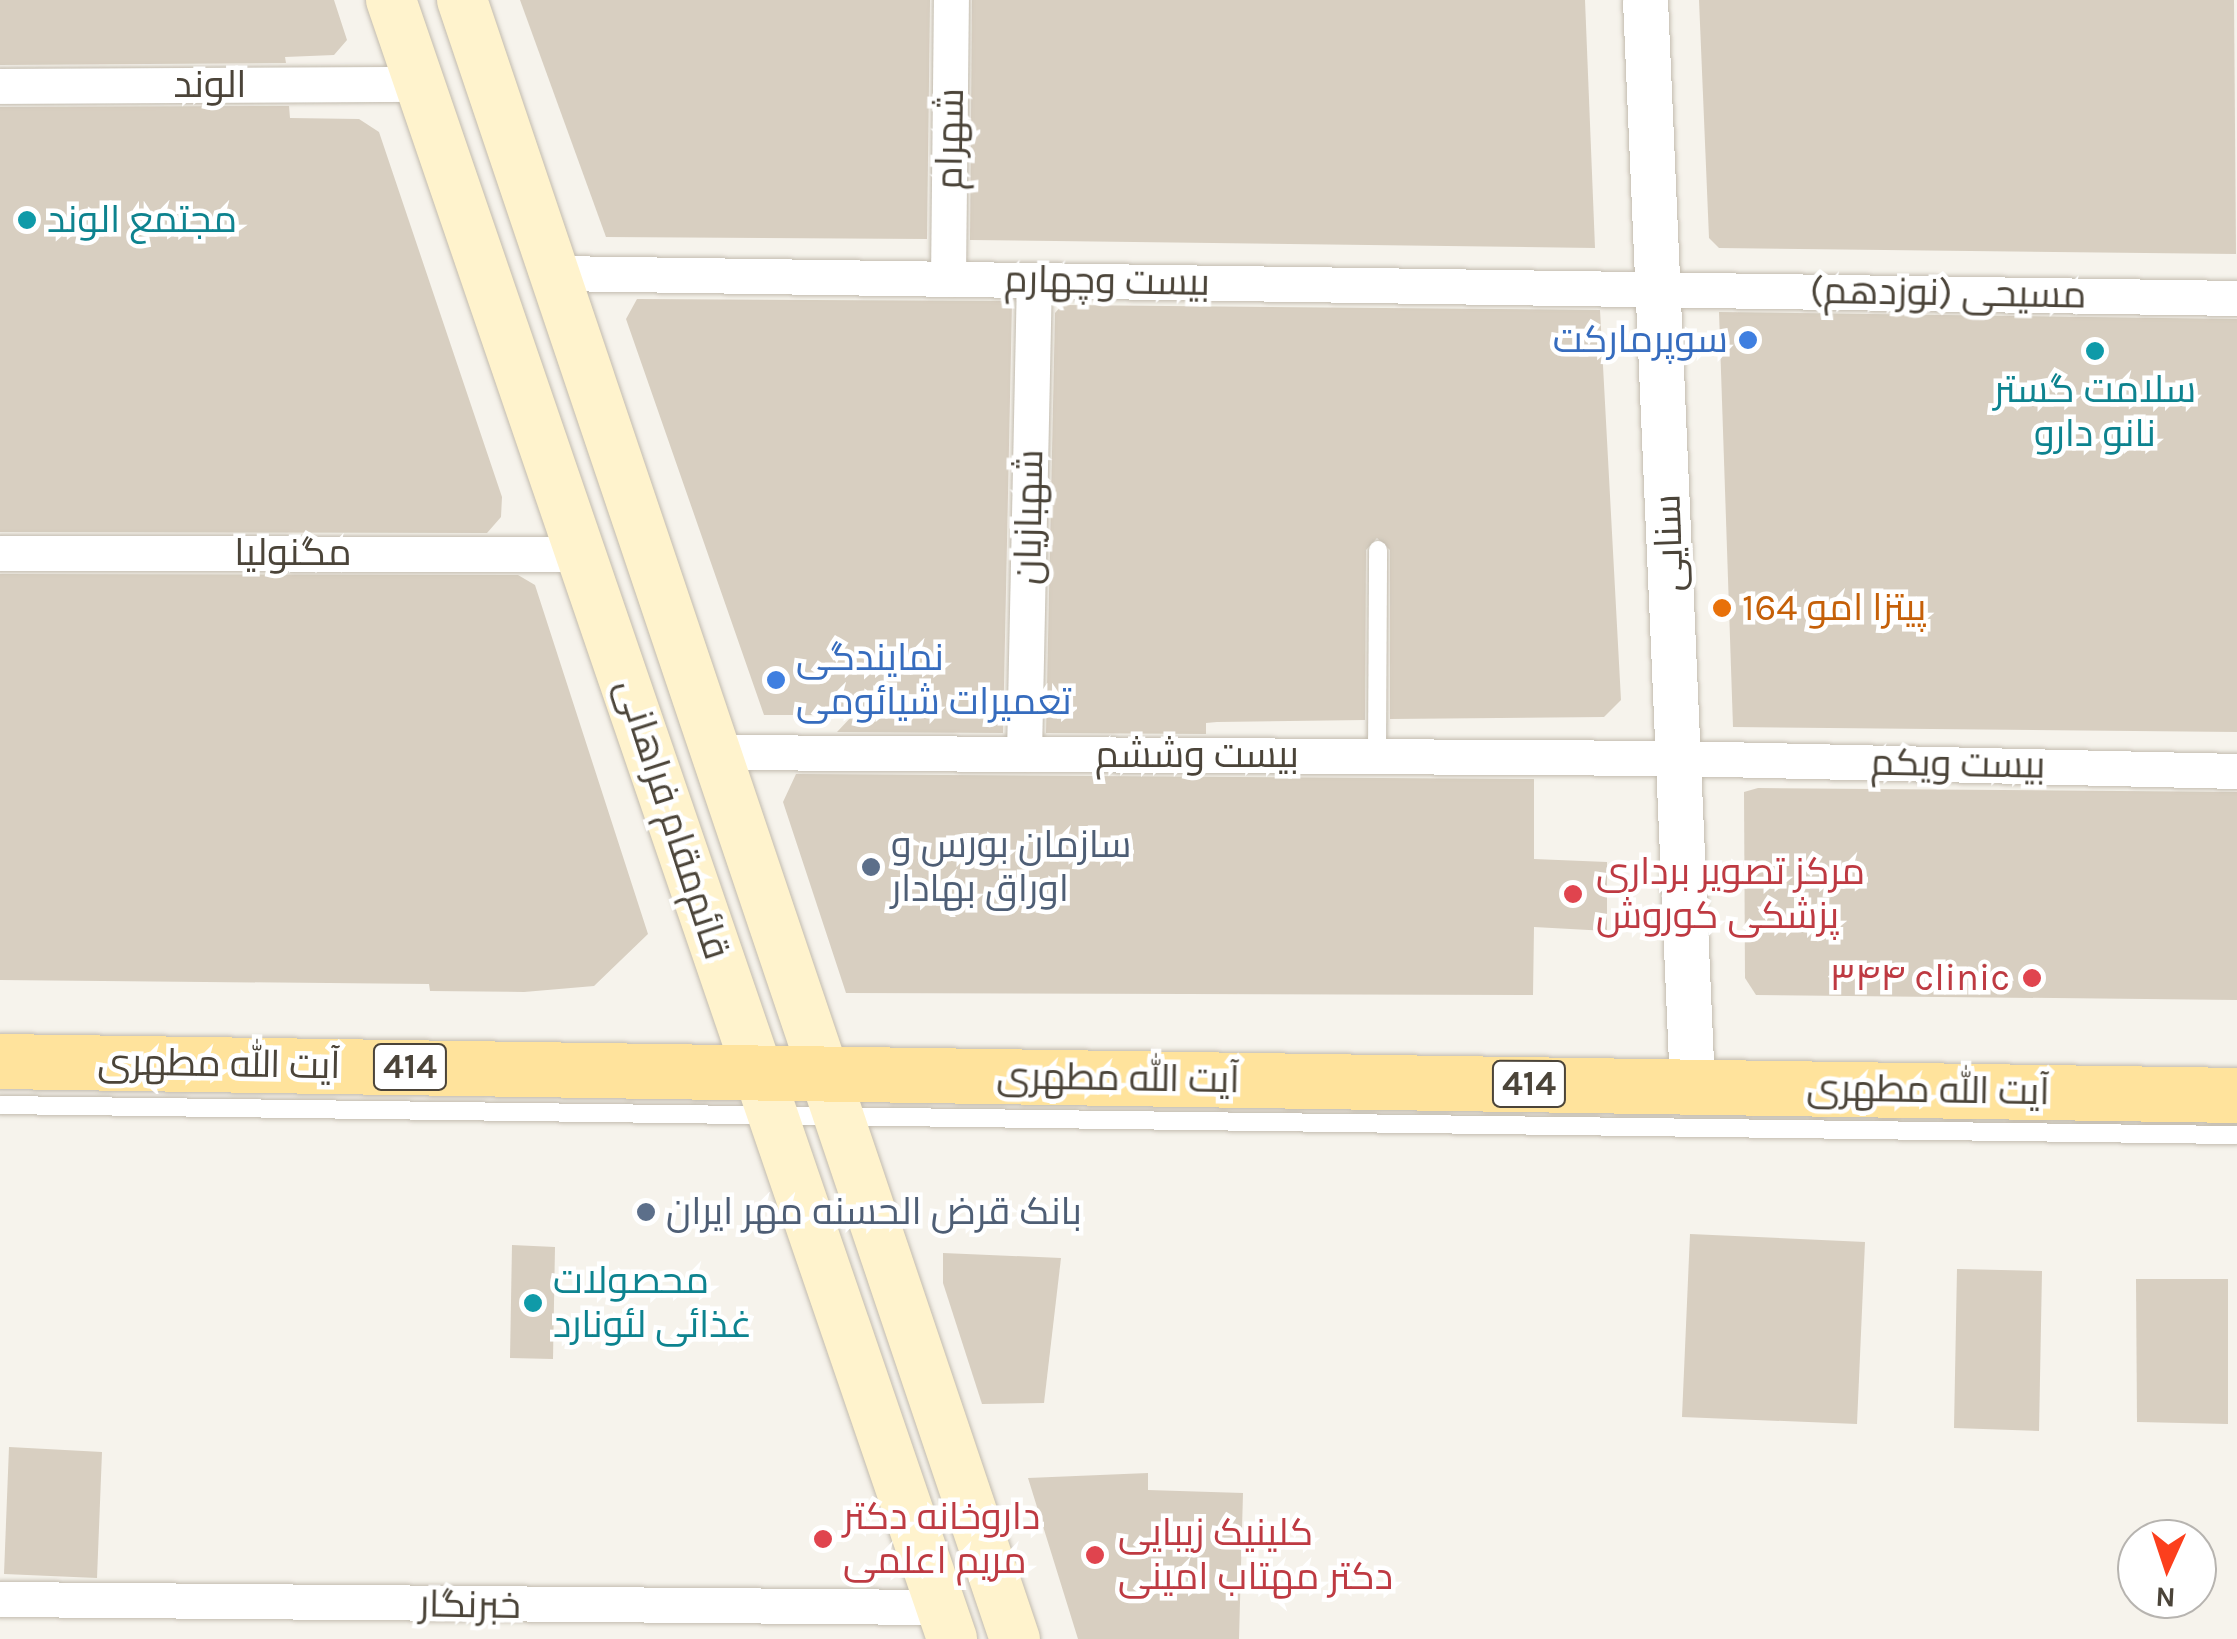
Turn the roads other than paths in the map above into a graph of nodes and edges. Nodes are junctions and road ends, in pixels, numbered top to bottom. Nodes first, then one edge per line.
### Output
1 (391, 0) edge
2 (462, 0) edge
3 (951, 0) edge
4 (1646, 0) edge
5 (419, 84) junction
6 (0, 86) edge
7 (555, 272) junction
8 (948, 278) junction
9 (1034, 280) junction
10 (1658, 289) junction
11 (2237, 298) edge
12 (1378, 550) dead end
13 (0, 553) edge
14 (586, 554) junction
15 (716, 752) junction
16 (1024, 754) junction
17 (1377, 756) junction
18 (1678, 758) junction
19 (2237, 771) edge
20 (0, 1060) edge
21 (1692, 1087) junction
22 (767, 1093) junction
23 (829, 1094) junction
24 (2237, 1095) edge
25 (0, 1106) edge
26 (2237, 1134) edge
27 (0, 1599) edge
28 (946, 1623) edge
29 (1015, 1639) edge

1 - 5 main road, قائم‌مقام فراهانی
2 - 7 main road, قائم‌مقام فراهانی
3 - 8 street, شهرام
4 - 10 street, سنایی
5 - 6 street, الوند
5 - 14 main road, قائم‌مقام فراهانی
7 - 8 street, بیست وچهارم
7 - 15 main road, قائم‌مقام فراهانی
8 - 9 street, بیست وچهارم
9 - 10 street, بیست وچهارم
9 - 16 street, شهبازیان
10 - 11 street, مسیحی (نوزدهم)
10 - 18 street, سنایی
12 - 17 lane
13 - 14 street, مگنولیا
14 - 22 main road, قائم‌مقام فراهانی
15 - 16 street, بیست وششم
15 - 23 main road, قائم‌مقام فراهانی
16 - 17 street, بیست وششم
17 - 18 street, بیست وششم
18 - 19 street, بیست ویکم
18 - 21 street, سنایی
20 - 22 main road, آیت الله مطهری / 414
21 - 23 main road, آیت الله مطهری / 414
21 - 24 main road, آیت الله مطهری / 414
22 - 23 main road, آیت الله مطهری / 414
22 - 25 lane
22 - 28 main road, قائم‌مقام فراهانی
23 - 26 lane
23 - 29 main road, قائم‌مقام فراهانی
27 - 28 street, خبرنگار

